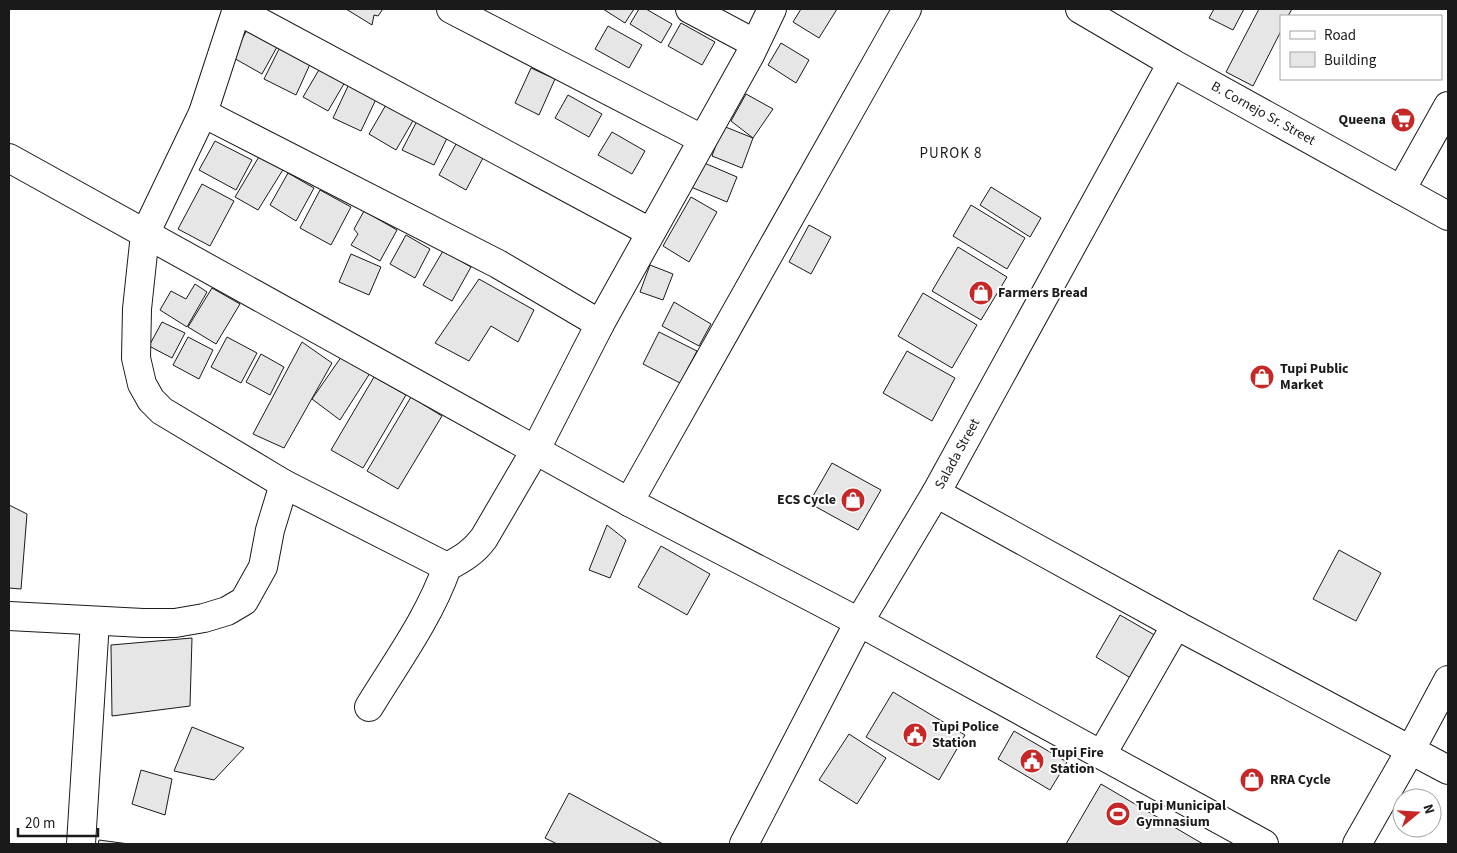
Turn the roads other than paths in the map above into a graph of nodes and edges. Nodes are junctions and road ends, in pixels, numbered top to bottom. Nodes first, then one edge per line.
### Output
1 (237, 9) edge
2 (451, 9) edge
3 (690, 9) edge
4 (772, 9) edge
5 (906, 9) edge
6 (1080, 9) edge
7 (754, 43) junction
8 (1172, 63) junction
9 (1448, 106) edge
10 (203, 113) junction
11 (702, 139) junction
12 (9, 158) edge
13 (1401, 190) junction
14 (1448, 216) edge
15 (650, 232) junction
16 (146, 234) junction
17 (600, 324) junction
18 (536, 449) junction
19 (284, 484) junction
20 (936, 493) junction
21 (629, 502) junction
22 (447, 567) junction
23 (9, 616) edge
24 (96, 621) junction
25 (859, 622) junction
26 (1176, 625) junction
27 (1448, 680) edge
28 (368, 706) dead end
29 (1410, 751) junction
30 (1102, 754) junction
31 (1448, 770) edge
32 (81, 844) edge
33 (744, 844) edge
34 (1264, 844) edge
35 (1357, 844) edge

1 - 10 street
1 - 15 street
2 - 11 street
3 - 7 street
4 - 7 street
5 - 21 street
6 - 8 street, B. Cornejo Sr. Street
7 - 11 street
8 - 13 street, B. Cornejo Sr. Street
8 - 20 street, Salada Street
9 - 13 street
10 - 16 street
10 - 17 street
11 - 15 street
12 - 16 street
13 - 14 street, B. Cornejo Sr. Street
15 - 17 street
16 - 18 street
16 - 19 street
17 - 18 street
18 - 21 street
18 - 22 street
19 - 22 street
19 - 24 street
20 - 25 street, Salada Street
20 - 26 street
21 - 25 street
22 - 28 street
23 - 24 street
24 - 32 street
25 - 30 street
25 - 33 street, Salada Street
26 - 29 street
26 - 30 street
27 - 29 street
29 - 31 street
29 - 35 street
30 - 34 street

